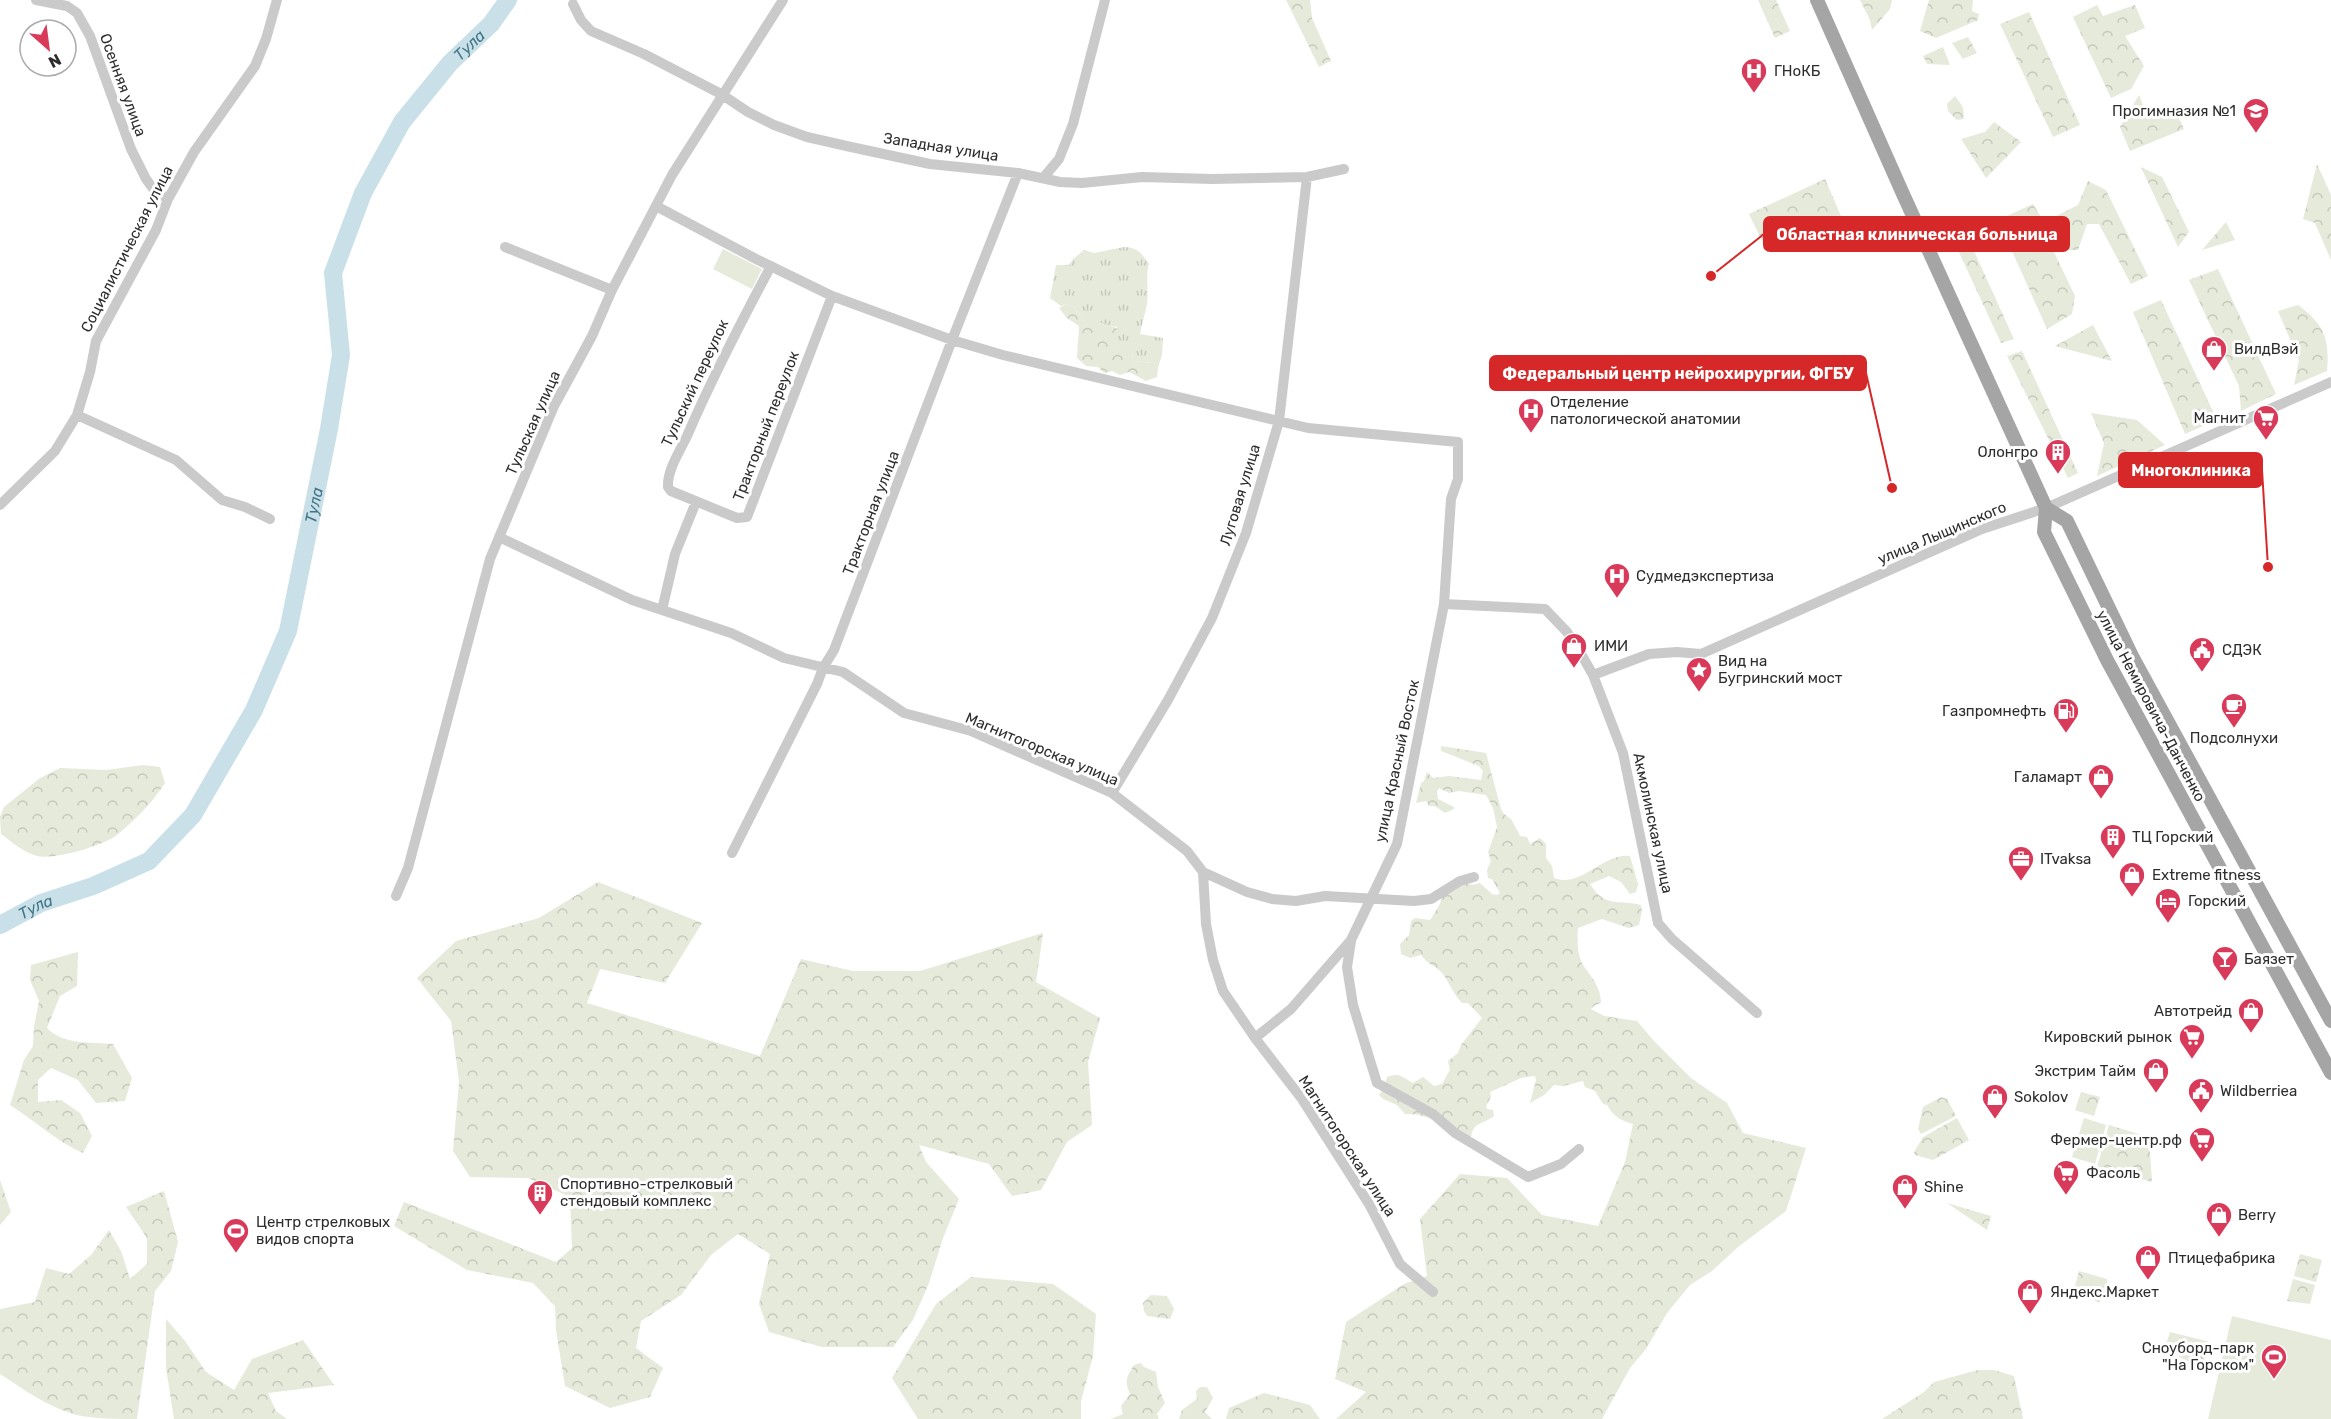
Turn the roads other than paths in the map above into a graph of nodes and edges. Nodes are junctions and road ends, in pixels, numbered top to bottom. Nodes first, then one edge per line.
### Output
1 (36, 0) edge
2 (277, 0) edge
3 (783, 0) edge
4 (1105, 0) edge
5 (1817, 0) edge
6 (573, 4) dead end
7 (721, 94) junction
8 (1344, 169) dead end
9 (1018, 173) junction
10 (1044, 177) junction
11 (1307, 177) junction
12 (168, 200) junction
13 (656, 206) junction
14 (505, 247) dead end
15 (771, 266) junction
16 (612, 290) junction
17 (832, 296) junction
18 (952, 340) junction
19 (2331, 382) edge
20 (77, 414) junction
21 (1279, 421) junction
22 (696, 502) junction
23 (0, 505) edge
24 (2046, 508) junction
25 (270, 519) dead end
26 (500, 537) junction
27 (1444, 604) junction
28 (663, 610) junction
29 (823, 668) junction
30 (1593, 675) junction
31 (1112, 793) junction
32 (732, 853) dead end
33 (1203, 872) junction
34 (1474, 877) dead end
35 (396, 896) dead end
36 (1371, 897) junction
37 (1351, 940) junction
38 (1757, 1013) dead end
39 (2331, 1021) edge
40 (1255, 1038) junction
41 (2331, 1073) edge
42 (1579, 1149) dead end
43 (1433, 1292) dead end

1 - 12 street, Осенняя улица
2 - 12 street, Социалистическая улица
3 - 7 street, Тульская улица
4 - 10 street
5 - 24 main road, улица Немировича-Данченко
6 - 7 street, Западная улица
7 - 9 street, Западная улица
7 - 13 street, Тульская улица
8 - 11 street, Западная улица
9 - 10 street, Западная улица
9 - 18 street, Тракторная улица
10 - 11 street, Западная улица
11 - 21 street, Луговая улица
12 - 20 street, Социалистическая улица
13 - 15 street
13 - 16 street, Тульская улица
14 - 16 street
15 - 17 street
15 - 22 street, Тульский переулок
16 - 26 street, Тульская улица
17 - 18 street
17 - 22 street, Тракторный переулок
18 - 21 street
18 - 29 street, Тракторная улица
19 - 24 street, улица Лыщинского
20 - 23 street, Социалистическая улица
20 - 25 street
21 - 27 street, улица Красный Восток
21 - 31 street, Луговая улица
22 - 28 street
24 - 30 street, улица Лыщинского
24 - 39 main road, улица Немировича-Данченко
24 - 41 main road, улица Немировича-Данченко
26 - 28 street, Магнитогорская улица
26 - 35 street, Тульская улица
27 - 30 street, Акмолинская улица
27 - 36 street, улица Красный Восток
28 - 29 street, Магнитогорская улица
29 - 31 street, Магнитогорская улица
29 - 32 street, Тракторная улица
30 - 38 street, Акмолинская улица
31 - 33 street, Магнитогорская улица
33 - 36 street
33 - 40 street, Магнитогорская улица
34 - 36 street
36 - 37 street, улица Красный Восток
37 - 40 street, улица Красный Восток
37 - 42 street
40 - 43 street, Магнитогорская улица

